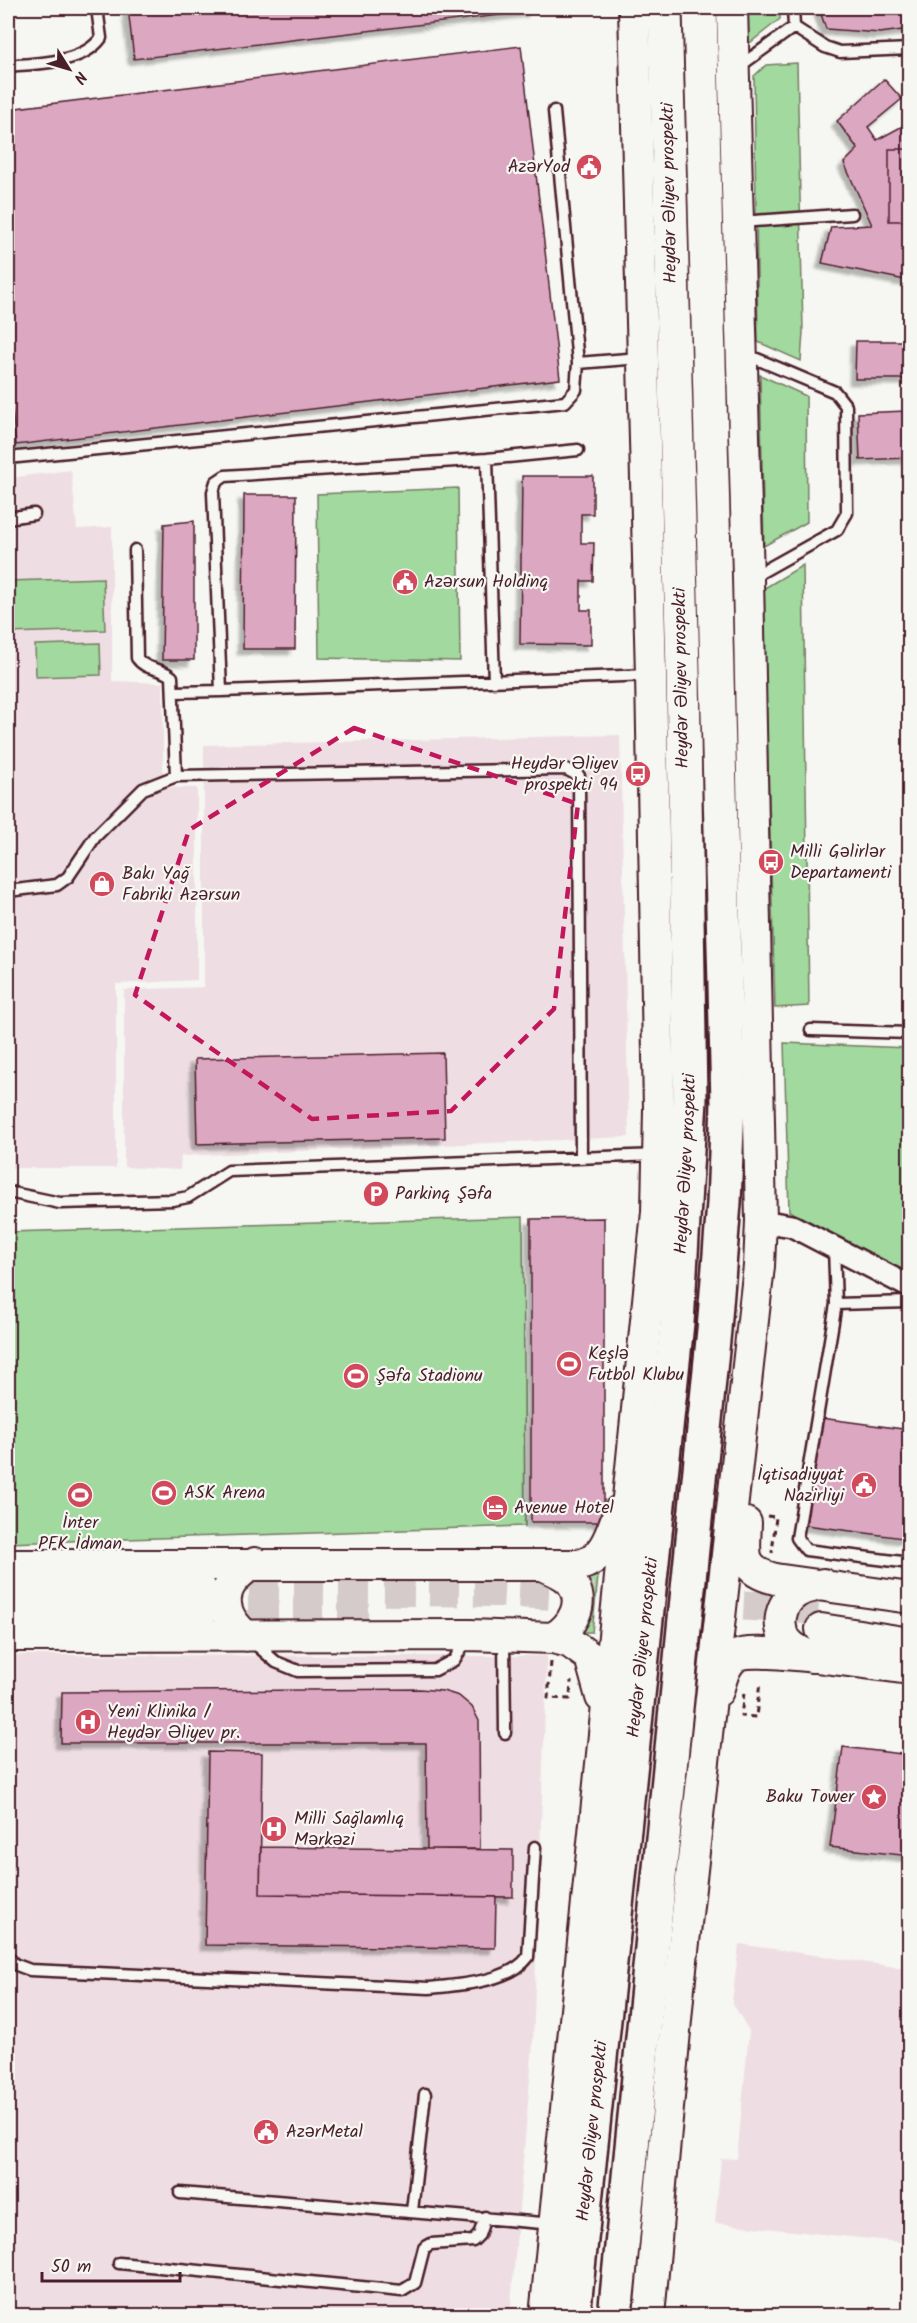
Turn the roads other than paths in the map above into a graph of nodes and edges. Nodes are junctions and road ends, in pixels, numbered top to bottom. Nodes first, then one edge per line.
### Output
1 (97, 8) edge
2 (634, 8) edge
3 (666, 8) edge
4 (700, 8) edge
5 (732, 8) edge
6 (793, 8) edge
7 (794, 27) junction
8 (909, 49) edge
9 (8, 66) edge
10 (734, 70) junction
11 (554, 111) dead end
12 (852, 214) dead end
13 (737, 222) junction
14 (740, 351) junction
15 (643, 358) junction
16 (578, 363) junction
17 (578, 450) dead end
18 (8, 458) edge
19 (487, 459) junction
20 (34, 514) dead end
21 (8, 518) edge
22 (135, 550) dead end
23 (748, 579) junction
24 (651, 675) junction
25 (494, 682) junction
26 (221, 691) junction
27 (175, 692) junction
28 (176, 776) junction
29 (8, 891) edge
30 (811, 1030) dead end
31 (909, 1033) edge
32 (658, 1155) junction
33 (581, 1156) junction
34 (8, 1192) edge
35 (761, 1221) junction
36 (834, 1247) junction
37 (759, 1266) junction
38 (909, 1287) edge
39 (909, 1302) edge
40 (836, 1304) junction
41 (631, 1480) junction
42 (255, 1563) junction
43 (909, 1563) edge
44 (8, 1564) edge
45 (547, 1567) junction
46 (8, 1590) edge
47 (909, 1598) edge
48 (823, 1608) junction
49 (8, 1611) edge
50 (909, 1623) edge
51 (8, 1636) edge
52 (246, 1636) junction
53 (504, 1636) junction
54 (553, 1638) junction
55 (909, 1642) edge
56 (811, 1657) junction
57 (909, 1669) edge
58 (709, 1716) junction
59 (605, 1717) junction
60 (505, 1733) dead end
61 (535, 1847) dead end
62 (8, 1957) edge
63 (425, 2094) dead end
64 (180, 2193) dead end
65 (412, 2211) junction
66 (485, 2217) junction
67 (554, 2224) junction
68 (119, 2263) dead end
69 (545, 2316) edge
70 (573, 2316) edge
71 (615, 2316) edge
72 (649, 2316) edge

1 - 9 lane
2 - 15 main road
3 - 70 highway, Heydər Əliyev prospekti
4 - 71 highway, Heydər Əliyev prospekti
5 - 10 main road
6 - 7 lane
7 - 8 lane
7 - 10 lane
10 - 13 main road
11 - 16 lane
12 - 13 lane
13 - 14 main road
14 - 23 main road
14 - 23 lane
15 - 16 lane
15 - 24 main road
16 - 18 lane
17 - 19 lane
19 - 25 lane
19 - 26 lane
20 - 21 lane
22 - 27 lane
23 - 35 main road
24 - 25 lane
24 - 32 main road
25 - 26 lane
26 - 27 lane
27 - 28 lane
28 - 29 lane
28 - 33 lane
30 - 31 lane
32 - 33 lane
32 - 41 main road
33 - 34 lane
35 - 36 street
35 - 37 main road
36 - 38 street
36 - 40 lane
37 - 48 main road
37 - 58 main road
39 - 40 lane
40 - 43 lane
41 - 45 main road
41 - 59 main road
42 - 44 main road
42 - 45 main road
42 - 52 main road
45 - 54 main road
46 - 49 main road
47 - 48 main road
48 - 50 main road
48 - 55 main road
48 - 56 main road
51 - 52 main road
52 - 53 main road
53 - 54 main road
53 - 60 lane
54 - 59 main road
56 - 57 main road
56 - 58 main road
58 - 72 main road
59 - 67 main road
61 - 62 lane
63 - 65 lane
64 - 65 lane
65 - 66 lane
66 - 67 lane
66 - 68 lane
67 - 69 main road

